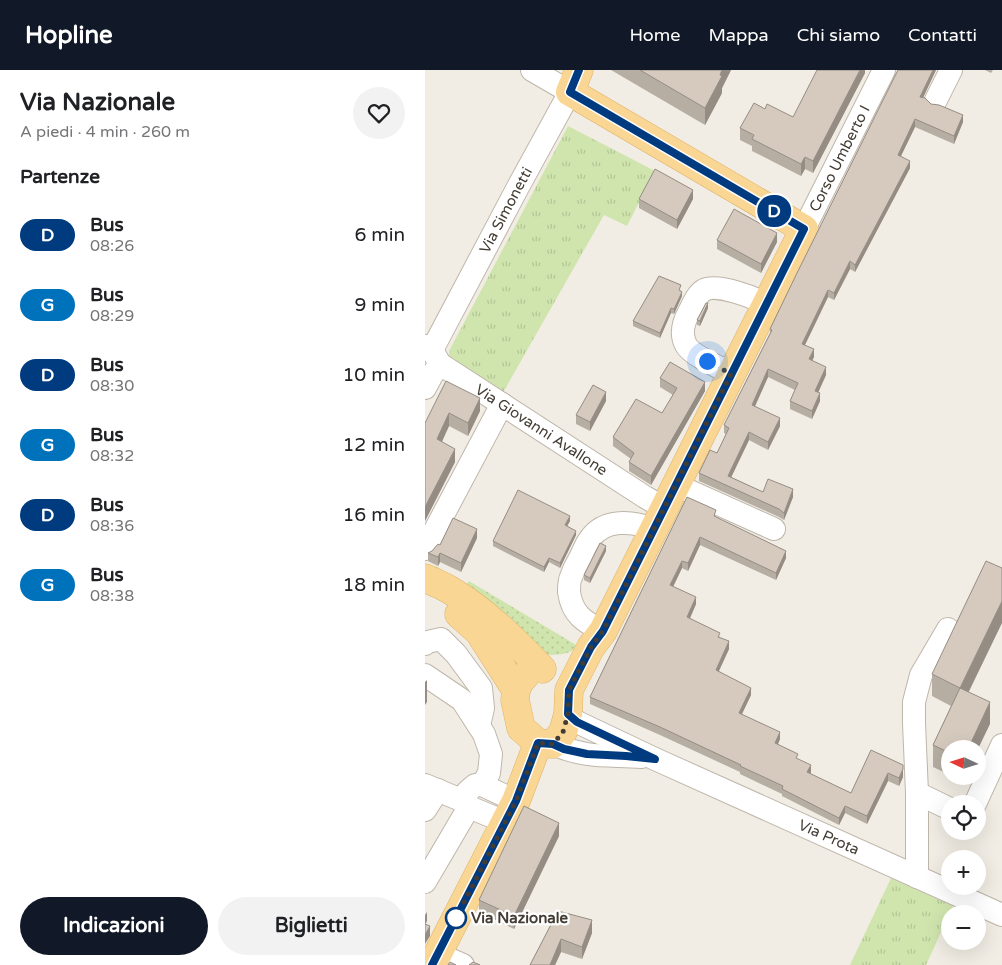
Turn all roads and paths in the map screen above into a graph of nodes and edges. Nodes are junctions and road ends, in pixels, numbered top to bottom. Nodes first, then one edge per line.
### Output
1 (531, 70) edge
2 (884, 70) edge
3 (951, 70) edge
4 (575, 81) edge
5 (936, 100) dead end
6 (804, 229) junction
7 (766, 304) junction
8 (432, 353) edge
9 (731, 374) junction
10 (425, 388) edge
11 (502, 404) junction
12 (664, 507) junction
13 (774, 529) dead end
14 (425, 549) edge
15 (425, 578) edge
16 (425, 582) edge
17 (948, 629) dead end
18 (597, 639) junction
19 (425, 644) edge
20 (425, 675) edge
21 (559, 687) junction
22 (516, 690) junction
23 (479, 726) junction
24 (545, 744) junction
25 (1002, 745) edge
26 (655, 759) junction
27 (482, 786) junction
28 (431, 787) edge
29 (917, 793) junction
30 (979, 795) edge
31 (468, 804) junction
32 (941, 805) edge
33 (425, 810) edge
34 (510, 812) junction
35 (917, 877) junction
36 (425, 882) edge
37 (1002, 915) edge
38 (435, 959) edge
39 (463, 965) edge

1 - 4 street
2 - 6 street, Corso Umberto I
3 - 5 street
4 - 6 main road
4 - 8 street, Via Simonetti
6 - 7 main road, Corso Umberto I
7 - 9 main road, Corso Umberto I
7 - 9 street
8 - 10 street, Via Simonetti
8 - 11 street, Via Giovanni Avallone
9 - 12 main road, Corso Umberto I
11 - 12 street, Via Giovanni Avallone
11 - 14 street
12 - 13 street
12 - 18 main road, Corso Umberto I
12 - 18 street
15 - 21 main road
16 - 22 main road
17 - 29 street
18 - 21 main road, Corso Umberto I
19 - 23 street
20 - 23 street
21 - 22 main road
21 - 24 main road, Corso Umberto I
21 - 26 street, Via Prota
22 - 24 main road
23 - 27 street
24 - 26 street
24 - 34 main road
25 - 30 street
26 - 35 street, Via Prota
27 - 31 street
27 - 34 street
28 - 31 street
28 - 33 street
29 - 32 street
29 - 35 street
31 - 34 street
31 - 36 street
34 - 38 main road
35 - 37 street, Via Prota
38 - 39 street

